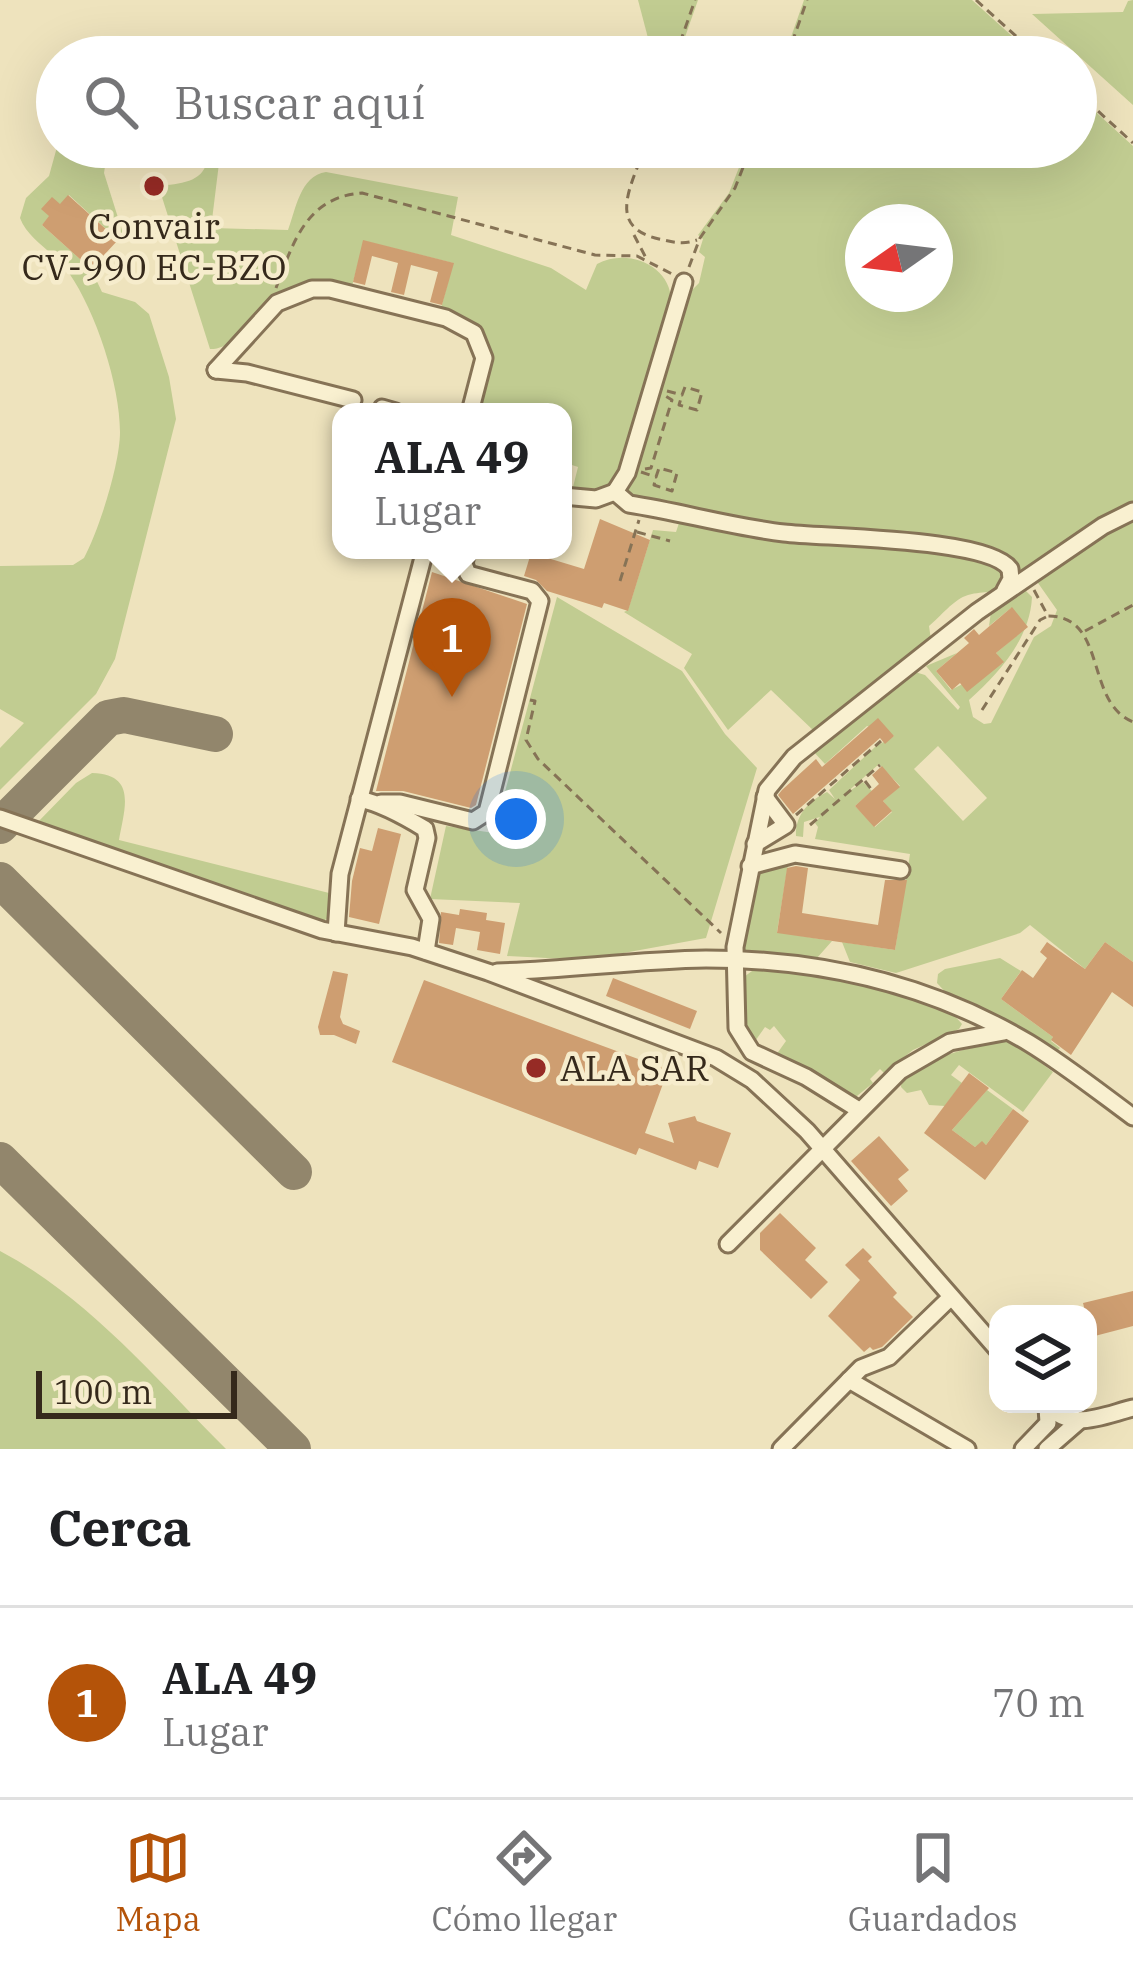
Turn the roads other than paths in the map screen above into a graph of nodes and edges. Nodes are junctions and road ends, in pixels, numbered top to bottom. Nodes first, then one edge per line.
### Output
1 (684, 282) road end
2 (353, 400) dead end
3 (472, 403) edge
4 (615, 492) junction
5 (572, 497) edge
6 (1133, 511) edge
7 (423, 559) edge
8 (465, 559) edge
9 (1005, 590) junction
10 (765, 796) junction
11 (359, 799) junction
12 (381, 803) junction
13 (0, 818) edge
14 (761, 836) junction
15 (795, 854) junction
16 (750, 866) junction
17 (901, 870) dead end
18 (336, 933) junction
19 (426, 951) junction
20 (734, 954) junction
21 (562, 970) junction
22 (488, 972) junction
23 (554, 995) junction
24 (1010, 1033) junction
25 (859, 1110) junction
26 (1133, 1117) edge
27 (823, 1148) junction
28 (728, 1244) dead end
29 (951, 1298) junction
30 (989, 1340) edge
31 (849, 1380) junction
32 (1133, 1408) edge
33 (1079, 1421) junction
34 (782, 1449) edge
35 (967, 1449) edge
36 (1023, 1449) edge
37 (1047, 1449) edge

1 - 4 lane
2 - 3 lane
4 - 5 lane
4 - 9 lane
6 - 9 lane
7 - 11 lane
8 - 12 lane
9 - 10 lane
10 - 14 lane
10 - 14 lane
11 - 12 lane
11 - 18 lane
12 - 19 lane
13 - 18 lane
14 - 15 lane
14 - 16 lane
15 - 16 lane
15 - 17 lane
16 - 20 lane
18 - 19 lane
19 - 22 lane
20 - 21 lane
20 - 24 lane
20 - 25 lane
21 - 22 lane
21 - 23 lane
22 - 23 lane
23 - 27 lane
24 - 25 lane
24 - 26 lane
25 - 27 lane
27 - 28 lane
27 - 29 lane
29 - 30 lane
29 - 31 lane
31 - 34 lane
31 - 35 lane
32 - 33 lane
33 - 36 lane
33 - 37 lane

